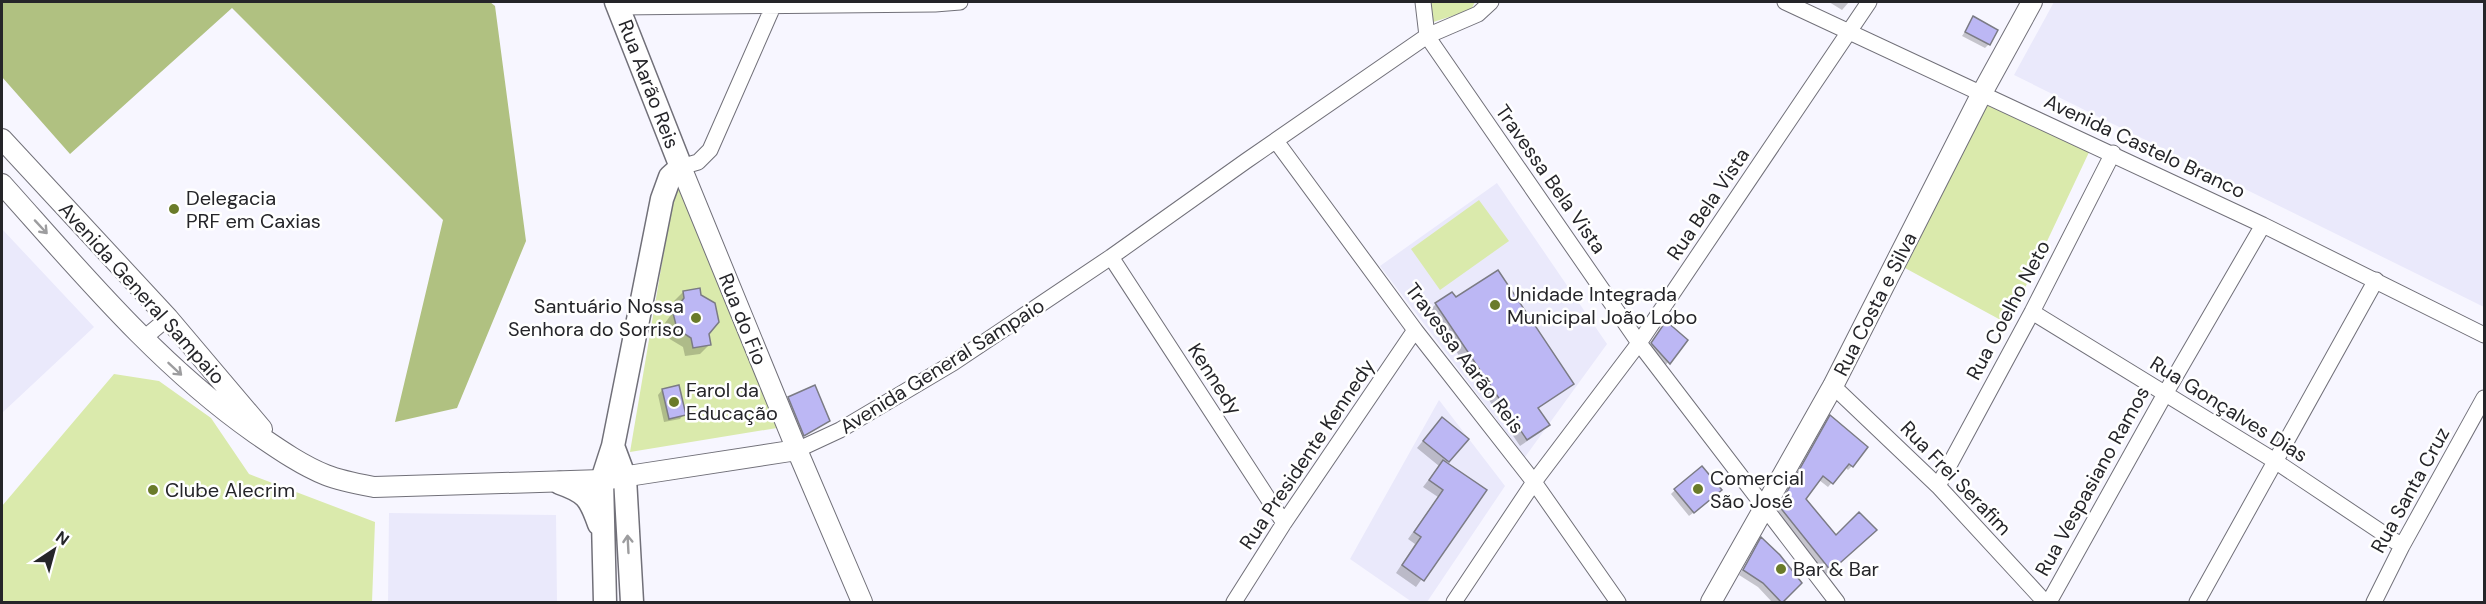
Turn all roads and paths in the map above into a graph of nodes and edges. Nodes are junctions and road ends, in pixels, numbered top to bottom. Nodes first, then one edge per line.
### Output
1 (960, 2) edge
2 (1423, 2) edge
3 (1491, 2) edge
4 (1785, 2) edge
5 (1869, 2) edge
6 (2032, 2) edge
7 (617, 4) edge
8 (775, 4) edge
9 (1849, 31) junction
10 (1427, 36) junction
11 (1982, 93) junction
12 (2, 139) edge
13 (1276, 141) junction
14 (2113, 153) junction
15 (681, 167) junction
16 (2, 184) edge
17 (2263, 225) junction
18 (1111, 257) junction
19 (2376, 280) junction
20 (2032, 312) junction
21 (168, 318) junction
22 (1415, 330) junction
23 (2484, 335) edge
24 (144, 339) junction
25 (1639, 344) junction
26 (1833, 386) junction
27 (2165, 394) junction
28 (2484, 398) edge
29 (613, 446) junction
30 (280, 450) junction
31 (797, 450) junction
32 (2276, 461) junction
33 (624, 478) junction
34 (602, 480) junction
35 (1534, 482) junction
36 (560, 483) junction
37 (1938, 486) junction
38 (1763, 506) junction
39 (1284, 523) junction
40 (603, 536) junction
41 (2402, 546) junction
42 (605, 603) edge
43 (632, 603) edge
44 (862, 603) edge
45 (1234, 603) edge
46 (1454, 603) edge
47 (1618, 603) edge
48 (1711, 603) edge
49 (1837, 603) edge
50 (2047, 603) edge
51 (2197, 603) edge
52 (2374, 603) edge

1 - 8 street
2 - 10 street, Travessa Bela Vista
3 - 10 street, Avenida General Sampaio
4 - 9 street, Avenida Castelo Branco
5 - 9 street, Rua Bela Vista
6 - 11 street, Rua Costa e Silva
7 - 8 street
7 - 15 main road, Rua Aarão Reis
8 - 15 street
9 - 11 street, Avenida Castelo Branco
9 - 25 street, Rua Bela Vista
10 - 13 street, Avenida General Sampaio
10 - 25 street, Travessa Bela Vista
11 - 14 street, Avenida Castelo Branco
11 - 26 street, Rua Costa e Silva
12 - 21 street, Avenida General Sampaio
13 - 18 street, Avenida General Sampaio
13 - 22 street, Travessa Aarão Reis
14 - 17 street, Avenida Castelo Branco
14 - 20 street, Rua Coelho Neto
15 - 29 main road
15 - 31 street, Rua do Fio
16 -> 24 street, Avenida General Sampaio
17 - 19 street, Avenida Castelo Branco
17 - 27 street, Rua Vespasiano Ramos
18 - 31 street, Avenida General Sampaio
18 - 39 street, Kennedy
19 - 23 street, Avenida Castelo Branco
19 - 32 street
20 - 27 street, Rua Gonçalves Dias
20 - 37 street, Rua Coelho Neto
21 - 24 street
21 - 30 street, Avenida General Sampaio
22 - 35 street, Travessa Aarão Reis
22 - 39 street, Rua Presidente Kennedy
24 -> 30 street, Avenida General Sampaio
25 - 35 street, Rua Bela Vista
25 - 38 street, Travessa Bela Vista
26 - 37 street, Rua Frei Serafim
26 - 38 street, Rua Costa e Silva
27 - 32 street, Rua Gonçalves Dias
27 - 50 street, Rua Vespasiano Ramos
28 - 41 street, Rua Santa Cruz
29 - 33 main road
29 - 34 main road
30 - 36 street, Avenida General Sampaio
31 - 33 street, Avenida General Sampaio
31 - 44 street, Rua do Fio
32 - 41 street, Rua Gonçalves Dias
32 - 51 street
33 - 34 street, Avenida General Sampaio
43 -> 33 main road
34 - 36 street, Avenida General Sampaio
34 - 40 main road
35 - 46 street, Rua Bela Vista
35 - 47 street, Travessa Aarão Reis
36 - 40 main road
37 - 50 street, Rua Frei Serafim
38 - 48 street, Rua Costa e Silva
38 - 49 street, Travessa Bela Vista
39 - 45 street, Rua Presidente Kennedy
40 - 42 main road
41 - 52 street, Rua Santa Cruz

